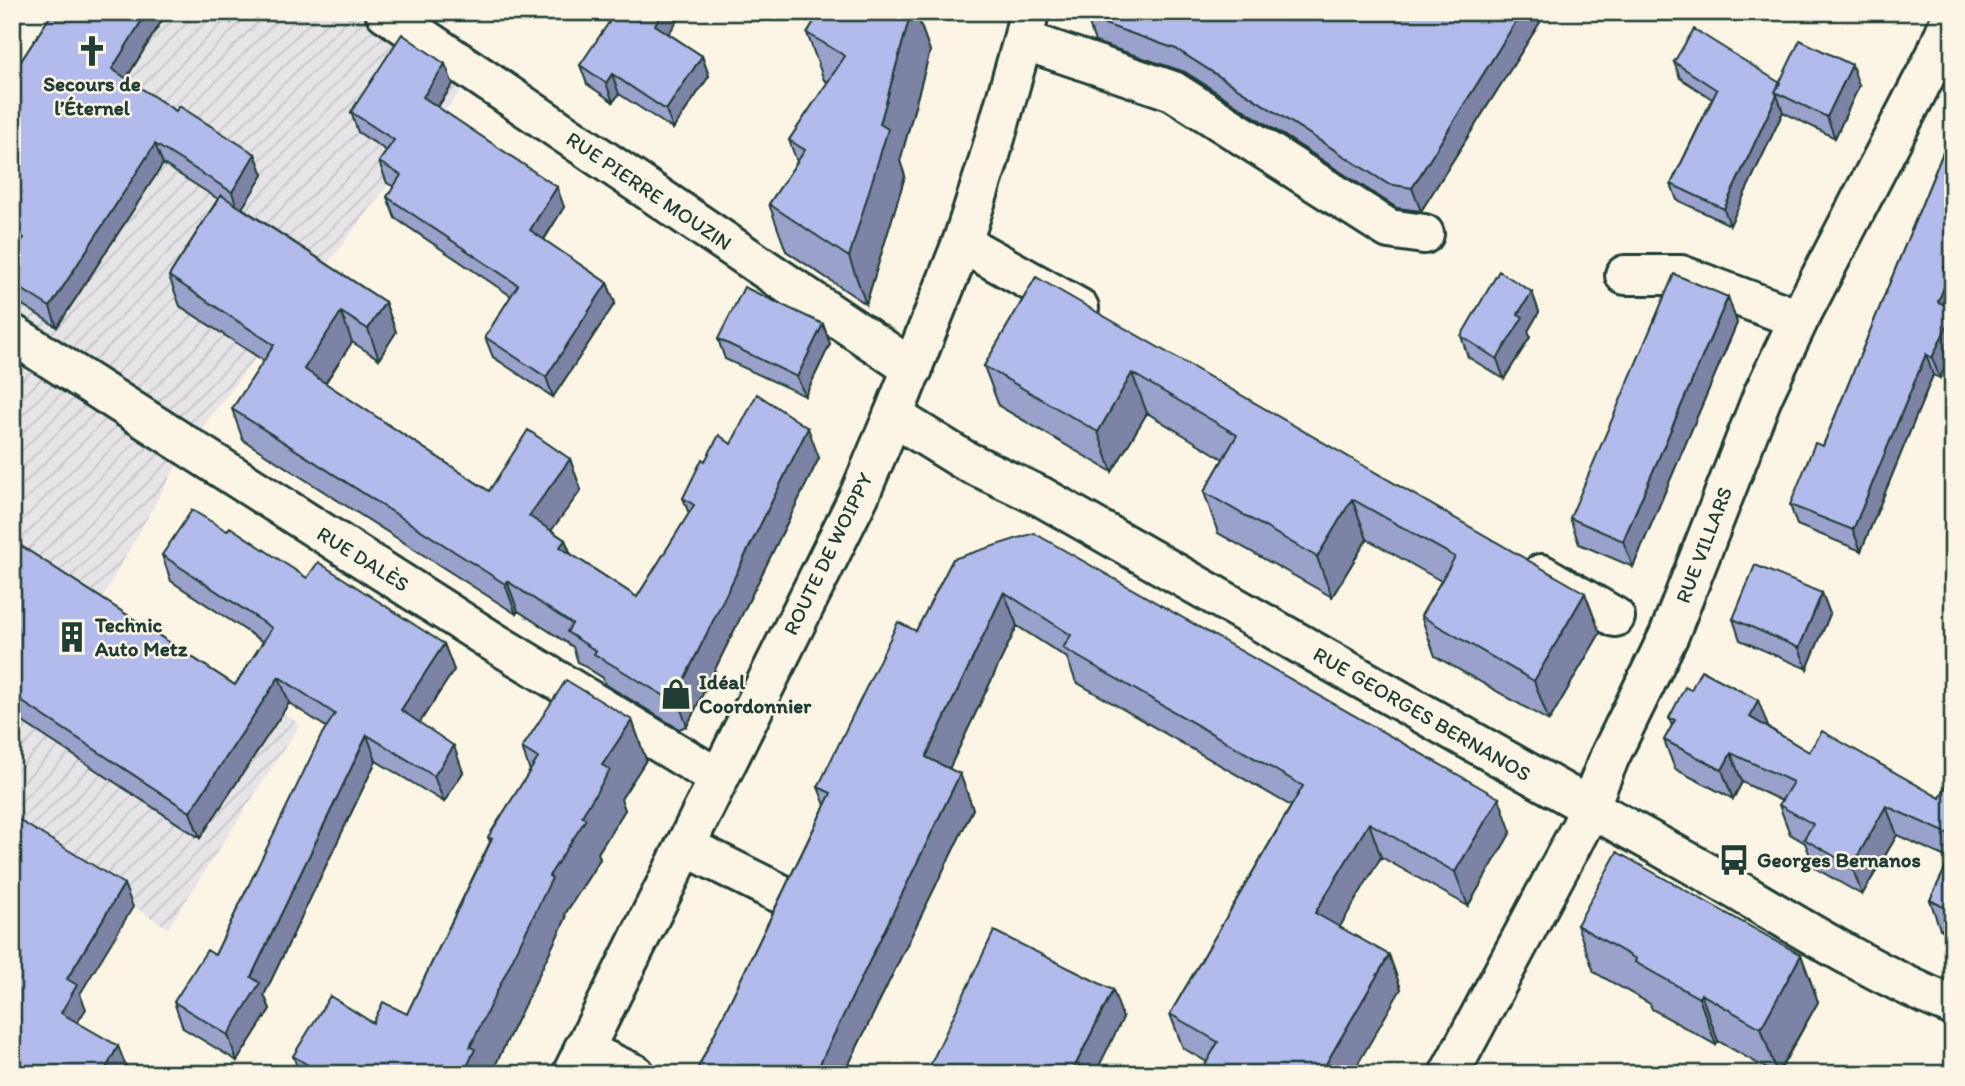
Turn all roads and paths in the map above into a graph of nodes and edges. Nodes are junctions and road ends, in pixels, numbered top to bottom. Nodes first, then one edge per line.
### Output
1 (48, 12) edge
2 (385, 12) edge
3 (1953, 13) edge
4 (1026, 26) edge
5 (12, 68) edge
6 (1424, 234) dead end
7 (962, 243) junction
8 (1625, 275) dead end
9 (1799, 319) junction
10 (1108, 325) edge
11 (12, 334) edge
12 (913, 369) junction
13 (894, 416) junction
14 (1507, 554) edge
15 (1615, 617) dead end
16 (718, 778) junction
17 (1589, 807) junction
18 (685, 846) junction
19 (777, 892) dead end
20 (1953, 1006) edge
21 (578, 1062) edge
22 (635, 1074) edge
23 (1449, 1074) edge

1 - 5 street
2 - 12 street, RUE PIERRE MOUZIN
3 - 9 street, RUE VILLARS
4 - 6 street
4 - 7 street, ROUTE DE WOIPPY
7 - 10 street
7 - 12 street, ROUTE DE WOIPPY
8 - 9 street
9 - 17 street, RUE VILLARS
11 - 16 street, RUE DALÈS
12 - 13 street, ROUTE DE WOIPPY
13 - 16 street, ROUTE DE WOIPPY
13 - 17 street, RUE GEORGES BERNANOS
14 - 15 street
16 - 18 street, ROUTE DE WOIPPY
17 - 20 street, RUE GEORGES BERNANOS
17 - 23 street, RUE VILLARS
18 - 19 street
18 - 21 street, ROUTE DE WOIPPY
21 - 22 street

